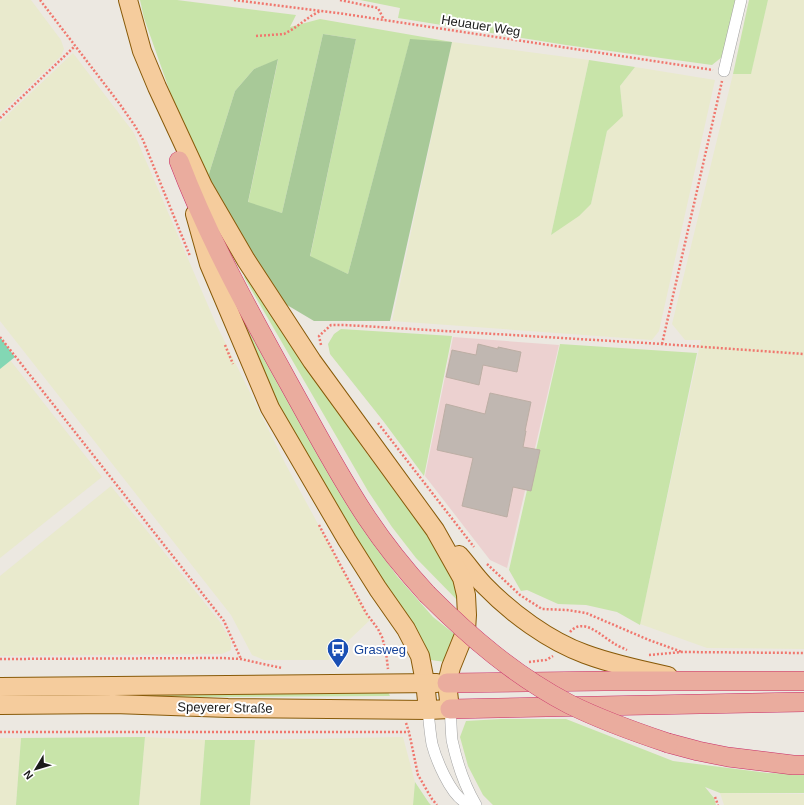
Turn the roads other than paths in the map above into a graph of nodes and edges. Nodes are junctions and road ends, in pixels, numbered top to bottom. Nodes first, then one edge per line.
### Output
1 (128, 0) edge
2 (741, 0) edge
3 (144, 57) junction
4 (724, 71) road end
5 (179, 161) junction
6 (435, 530) junction
7 (804, 681) edge
8 (425, 682) junction
9 (693, 682) junction
10 (447, 683) junction
11 (0, 687) edge
12 (804, 702) edge
13 (0, 704) edge
14 (450, 709) junction
15 (428, 710) junction
16 (804, 765) edge
17 (475, 805) edge

1 - 3 main road
2 - 4 street
3 - 5 main road
3 - 6 main road
5 - 8 main road
5 - 16 highway, bridge
6 - 9 main road
6 - 10 main road
7 - 9 highway
8 - 10 main road, Speyerer Straße
8 - 11 main road, Speyerer Straße
8 - 15 main road
9 - 10 highway
10 - 14 main road
12 - 14 highway
13 - 15 main road, Speyerer Straße
14 - 15 main road, Speyerer Straße
14 - 17 street
15 - 17 street

